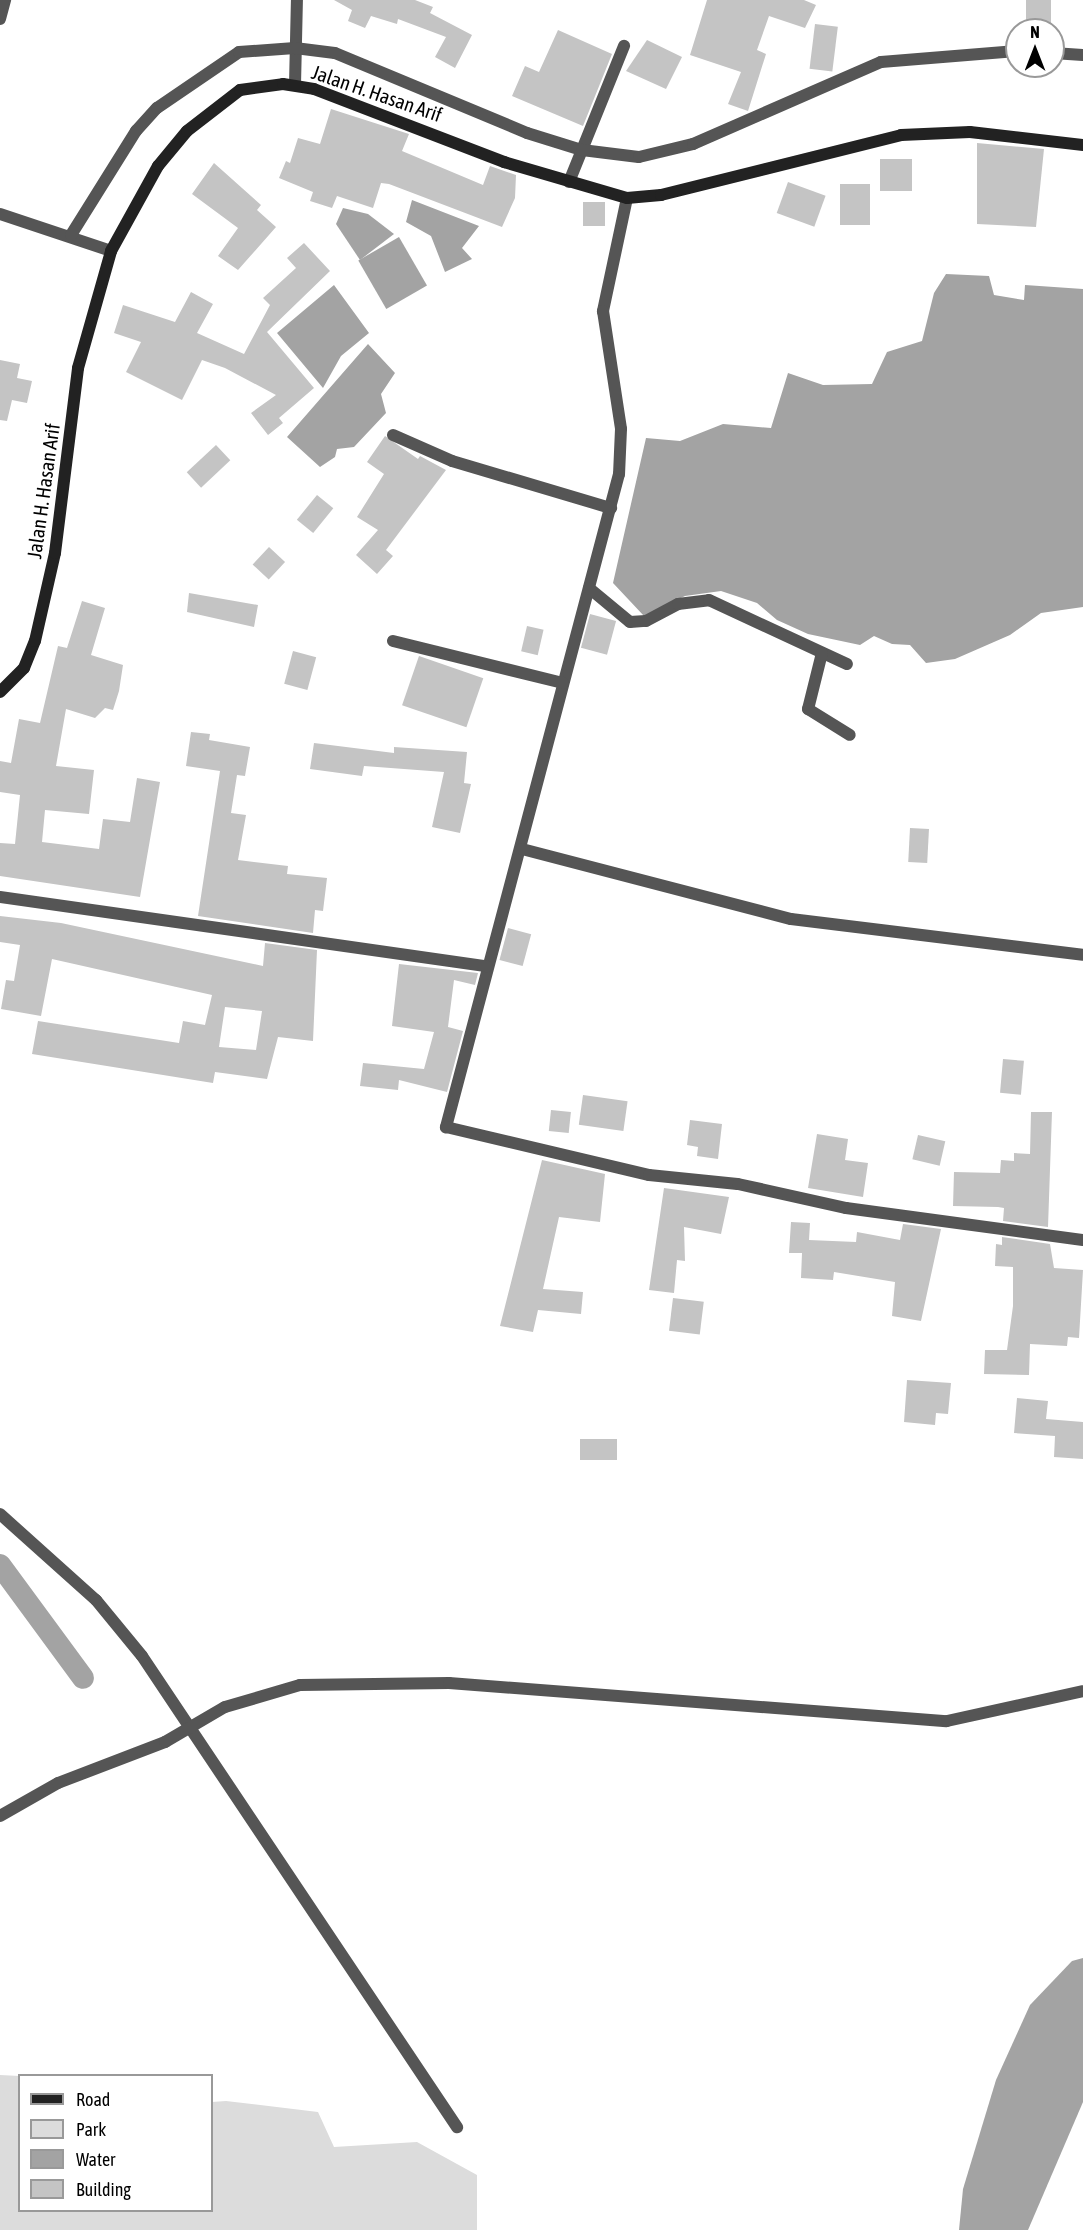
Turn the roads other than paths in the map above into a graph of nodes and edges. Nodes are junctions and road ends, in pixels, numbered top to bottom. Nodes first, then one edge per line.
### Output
1 (5, 0) edge
2 (297, 0) edge
3 (0, 19) edge
4 (624, 46) dead end
5 (295, 51) junction
6 (1005, 52) edge
7 (1065, 54) edge
8 (1083, 55) edge
9 (295, 79) junction
10 (1083, 145) edge
11 (580, 154) junction
12 (571, 178) junction
13 (627, 198) junction
14 (0, 214) edge
15 (76, 236) junction
16 (105, 249) junction
17 (393, 435) dead end
18 (611, 508) junction
19 (589, 588) junction
20 (393, 641) dead end
21 (822, 653) junction
22 (847, 664) dead end
23 (563, 682) junction
24 (0, 692) edge
25 (849, 735) dead end
26 (522, 849) junction
27 (0, 897) edge
28 (1083, 955) edge
29 (487, 966) junction
30 (1083, 1240) edge
31 (0, 1514) edge
32 (1083, 1691) edge
33 (189, 1728) junction
34 (0, 1816) edge
35 (457, 2127) dead end

1 - 3 street
2 - 5 street
4 - 11 street
5 - 9 street
5 - 11 street
5 - 15 street
6 - 11 street
7 - 8 street
9 - 12 main road, Jalan H. Hasan Arif
9 - 16 main road, Jalan H. Hasan Arif
10 - 13 main road, Jalan H. Hasan Arif
11 - 12 street
12 - 13 main road, Jalan H. Hasan Arif
13 - 18 street
14 - 15 street
15 - 16 street
16 - 24 main road, Jalan H. Hasan Arif
17 - 18 street
18 - 19 street
19 - 21 street
19 - 23 street
20 - 23 street
21 - 22 street
21 - 25 street
23 - 26 street
26 - 28 street
26 - 29 street
27 - 29 street
29 - 30 street
31 - 33 street
32 - 33 street
33 - 34 street
33 - 35 street

